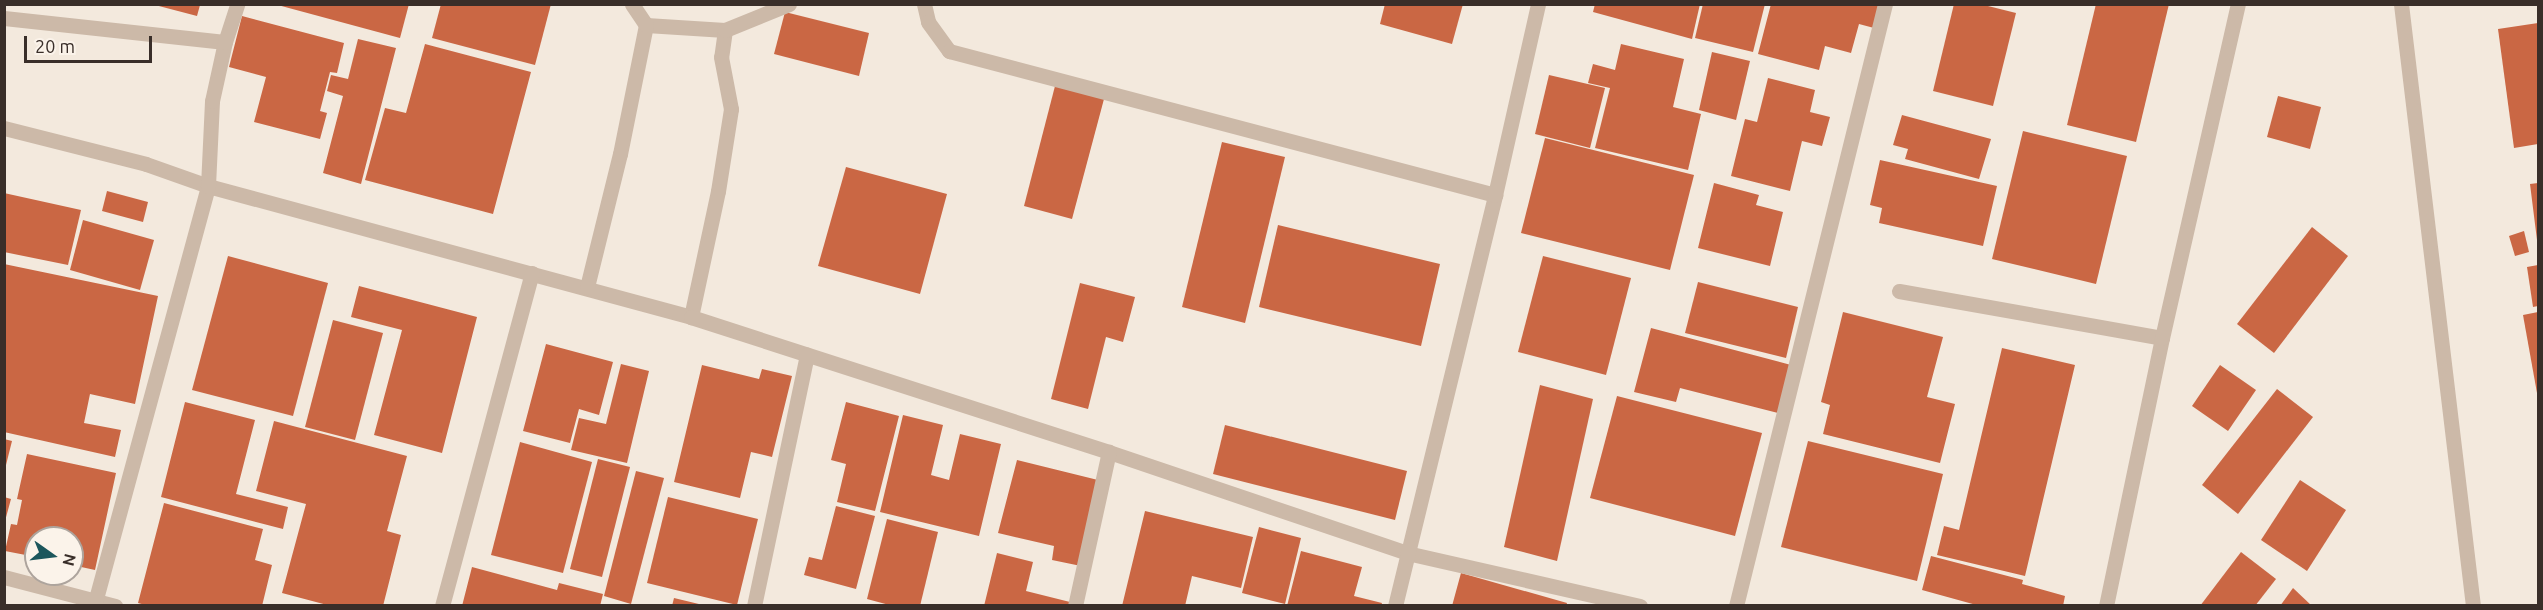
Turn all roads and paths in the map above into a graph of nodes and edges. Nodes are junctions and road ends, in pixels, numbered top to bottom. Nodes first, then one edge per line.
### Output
1 (237, 4) edge
2 (632, 4) edge
3 (789, 4) edge
4 (924, 4) edge
5 (1538, 4) edge
6 (1885, 4) edge
7 (2238, 4) edge
8 (2401, 4) edge
9 (4, 18) edge
10 (646, 25) junction
11 (725, 30) junction
12 (225, 42) junction
13 (4, 128) edge
14 (208, 186) junction
15 (1495, 195) junction
16 (532, 273) junction
17 (587, 287) junction
18 (1899, 291) dead end
19 (691, 317) junction
20 (2162, 338) junction
21 (807, 355) junction
22 (1109, 452) junction
23 (1407, 553) junction
24 (4, 577) edge
25 (94, 603) edge
26 (115, 606) edge
27 (442, 606) edge
28 (754, 606) edge
29 (1075, 606) edge
30 (1395, 606) edge
31 (1640, 606) edge
32 (1736, 606) edge
33 (2106, 606) edge
34 (2473, 606) edge

1 - 12 street
2 - 10 street
3 - 11 street
4 - 15 street
5 - 15 street
6 - 32 street
7 - 20 street
8 - 34 street
9 - 12 street
10 - 11 street
10 - 17 street
11 - 19 street
12 - 14 street
13 - 14 street
14 - 16 street
14 - 25 street
15 - 23 street
16 - 17 street
16 - 27 street
17 - 19 street
18 - 20 street
19 - 21 street
20 - 33 street
21 - 22 street
21 - 28 street
22 - 23 street
22 - 29 street
23 - 30 street
23 - 31 street
24 - 25 street
25 - 26 street

